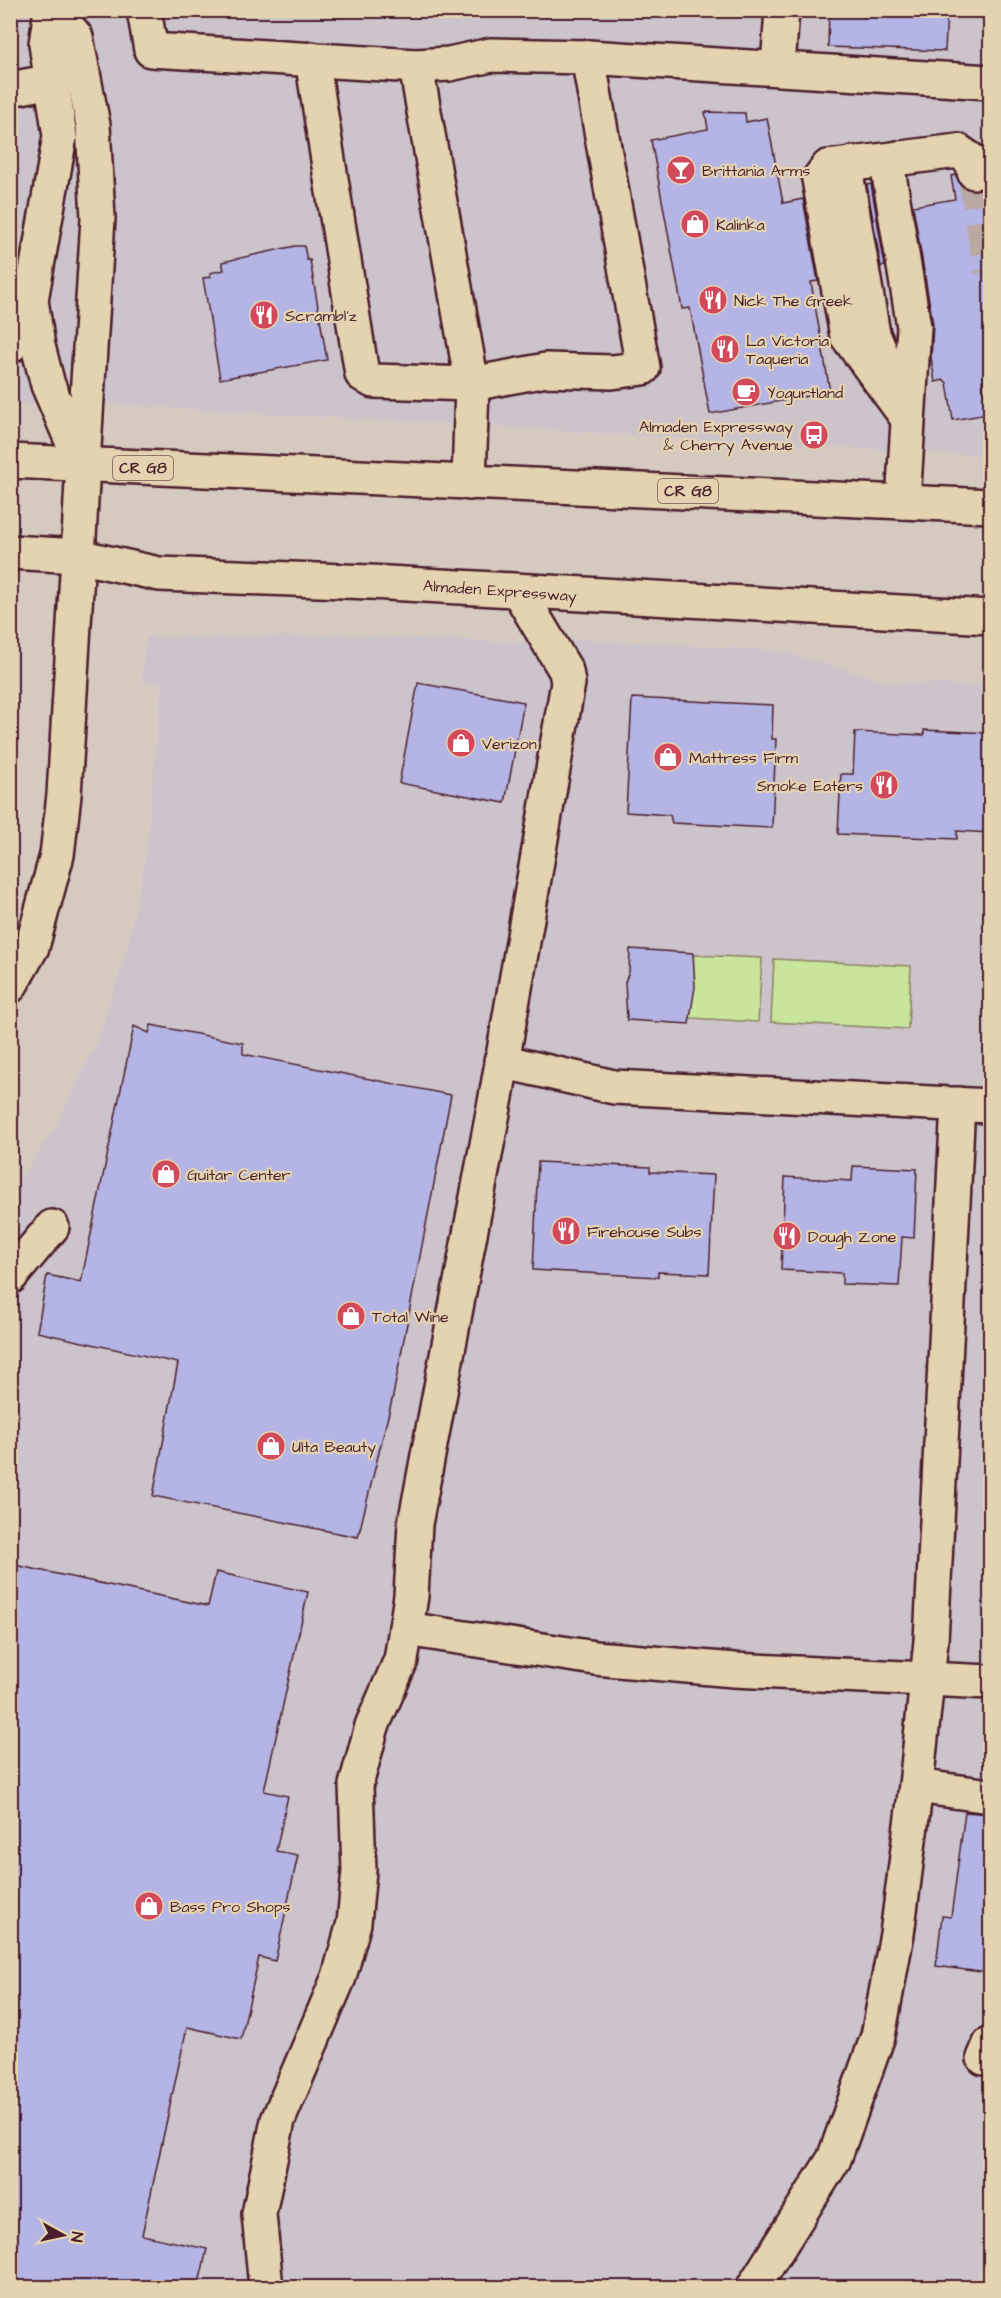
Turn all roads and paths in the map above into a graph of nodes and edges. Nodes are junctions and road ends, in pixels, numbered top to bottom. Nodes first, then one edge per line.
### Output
1 (52, 10) edge
2 (144, 10) edge
3 (782, 10) edge
4 (588, 57) junction
5 (312, 59) junction
6 (416, 66) junction
7 (778, 67) junction
8 (53, 81) junction
9 (990, 82) edge
10 (10, 89) edge
11 (875, 160) junction
12 (974, 172) tunnel mouth
13 (31, 300) junction
14 (10, 345) edge
15 (472, 384) junction
16 (908, 419) junction
17 (10, 461) edge
18 (82, 464) junction
19 (469, 483) junction
20 (903, 502) junction
21 (990, 506) edge
22 (10, 552) edge
23 (78, 556) junction
24 (519, 592) junction
25 (990, 617) edge
26 (10, 986) edge
27 (501, 1061) junction
28 (958, 1104) junction
29 (990, 1106) edge
30 (52, 1227) dead end
31 (10, 1277) edge
32 (406, 1629) junction
33 (927, 1678) junction
34 (990, 1682) edge
35 (916, 1786) junction
36 (990, 1796) edge
37 (266, 2288) edge
38 (753, 2288) edge

1 - 8 main road
1 - 18 main road
2 - 5 main road
3 - 7 main road
4 - 6 main road
4 - 7 main road
4 - 15 main road
5 - 6 main road
5 - 15 main road
6 - 15 main road
7 - 9 main road
8 - 10 main road
8 - 13 main road
11 - 12 main road
11 - 16 main road
11 - 16 main road
13 - 14 main road
13 - 18 main road
15 - 19 main road
16 - 20 main road
17 - 18 main road, CR G8
18 - 19 main road, CR G8
18 - 23 main road
19 - 20 main road, CR G8
20 - 21 main road, CR G8
22 - 23 main road, Almaden Expressway
23 - 24 main road, Almaden Expressway
23 - 26 main road
24 - 25 main road, Almaden Expressway
24 - 27 main road
27 - 28 main road
27 - 32 main road
28 - 29 main road
28 - 33 main road
30 - 31 main road
32 - 33 main road
32 - 37 main road
33 - 34 main road
33 - 35 main road
35 - 36 main road
35 - 38 main road

